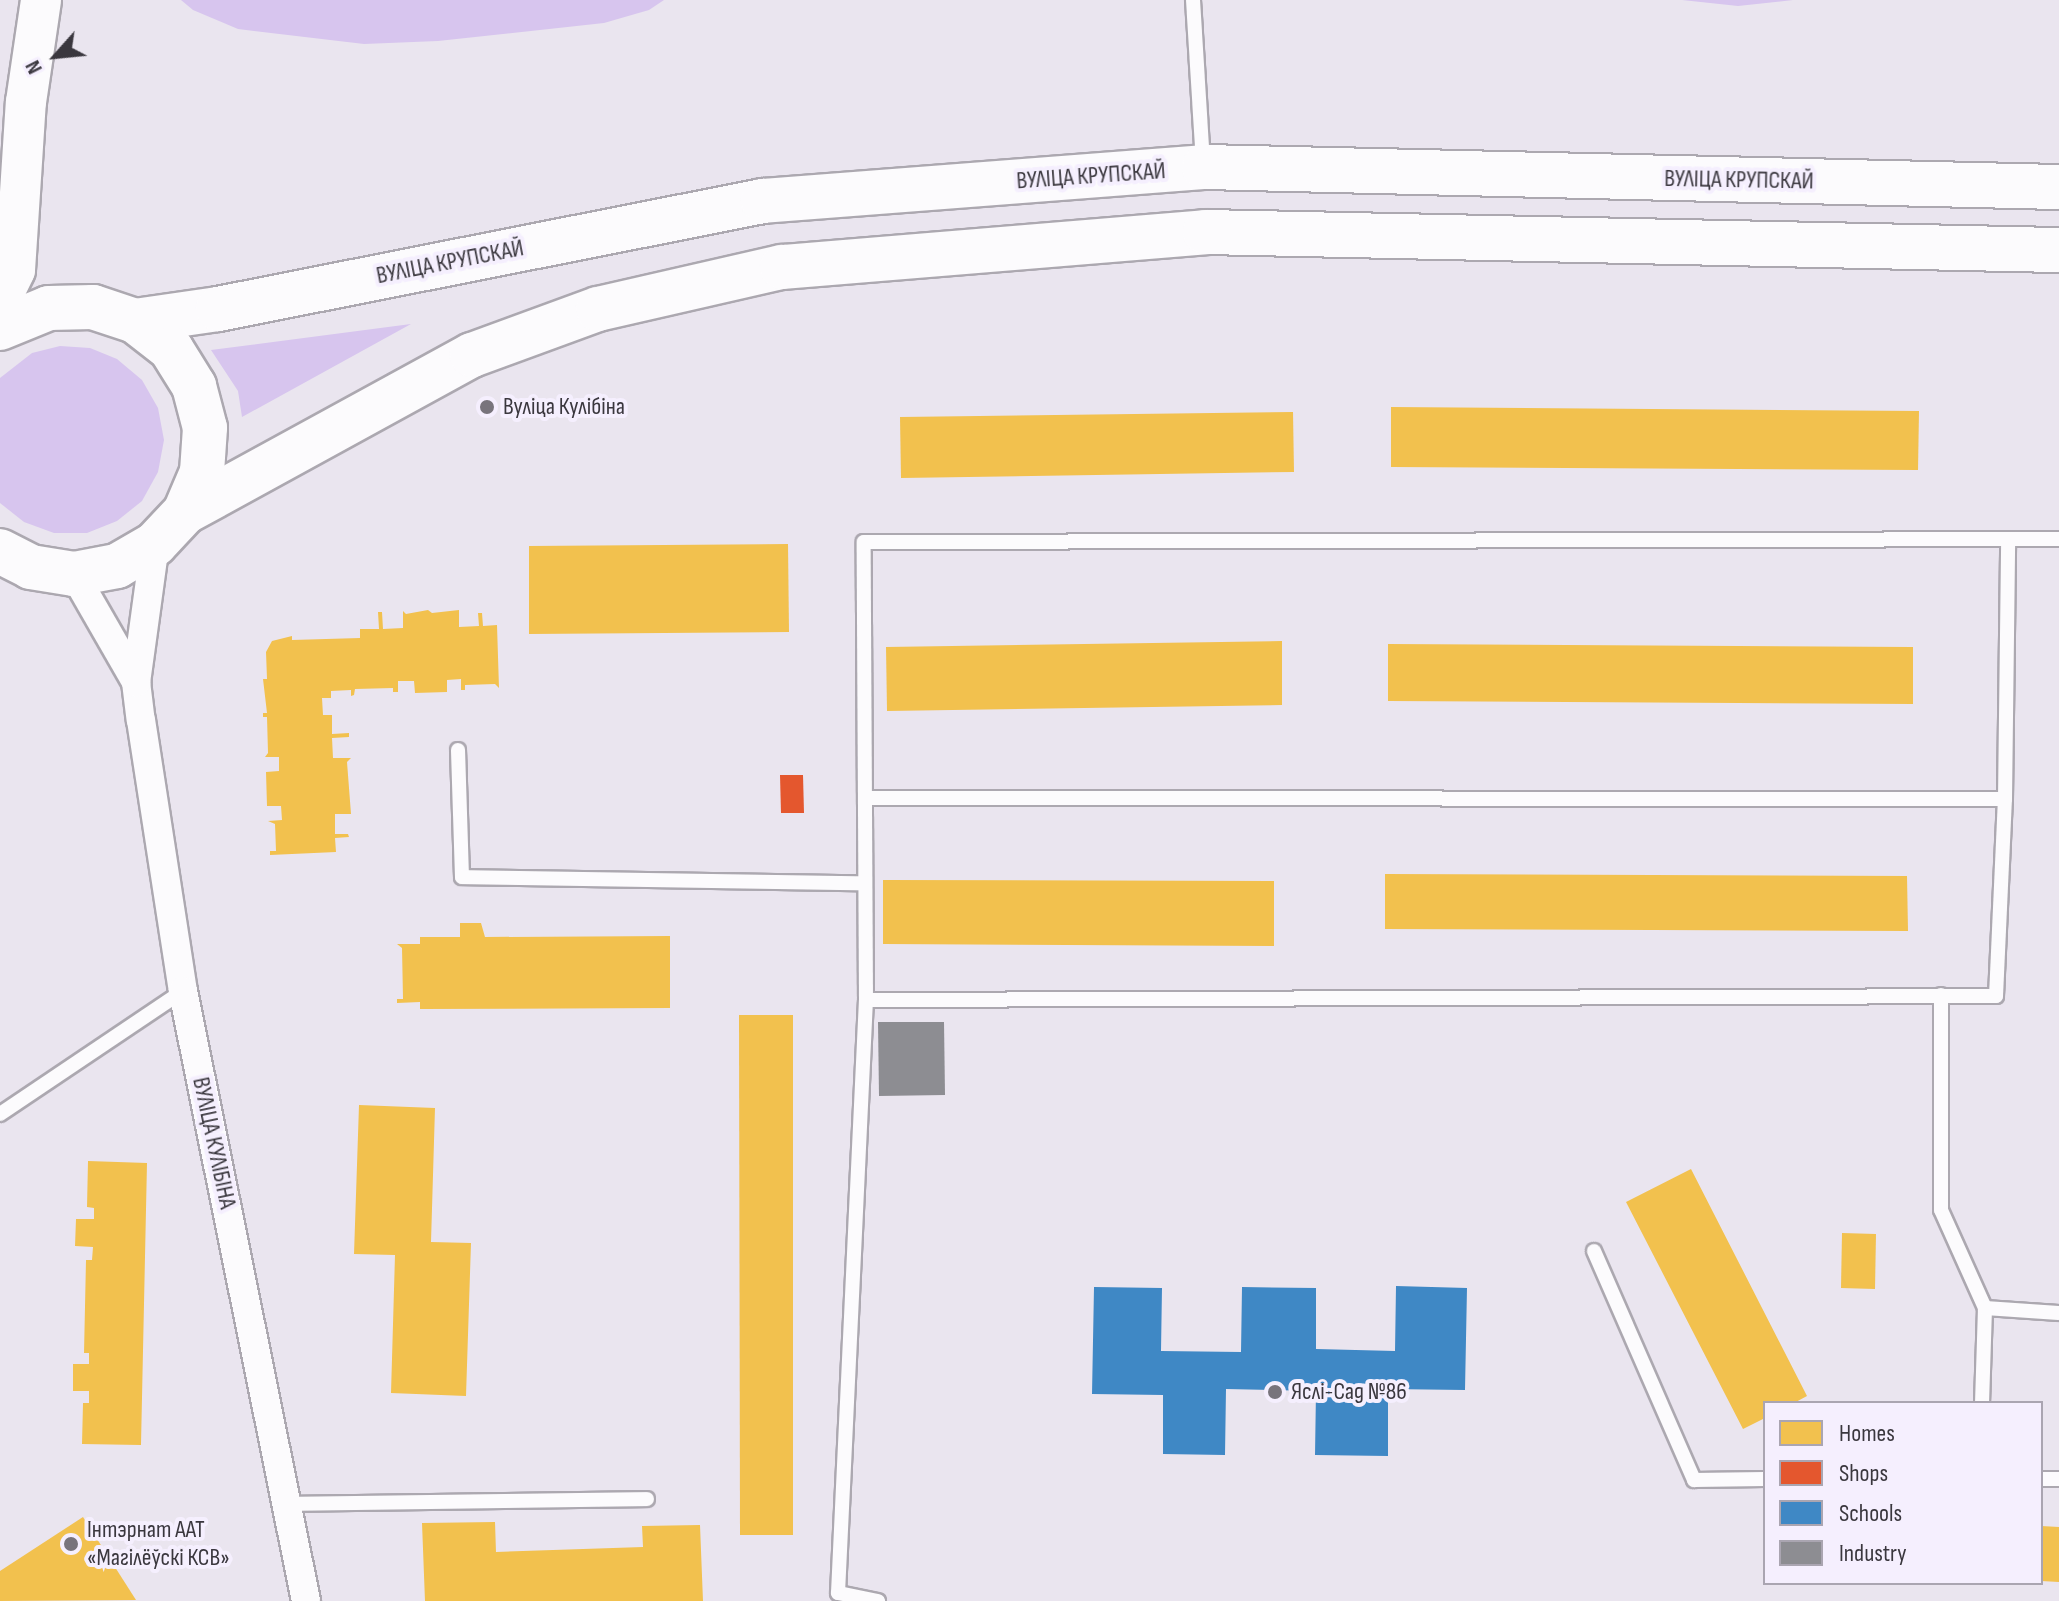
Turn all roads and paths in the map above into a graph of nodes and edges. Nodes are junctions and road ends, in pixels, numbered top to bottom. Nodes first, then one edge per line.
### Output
1 (41, 0) edge
2 (1193, 0) edge
3 (1204, 167) junction
4 (2059, 187) edge
5 (2059, 250) edge
6 (7, 285) edge
7 (93, 307) junction
8 (135, 321) junction
9 (0, 328) edge
10 (185, 512) junction
11 (2008, 539) junction
12 (2059, 539) edge
13 (155, 544) junction
14 (10, 564) edge
15 (74, 574) junction
16 (136, 682) junction
17 (458, 750) dead end
18 (865, 798) junction
19 (2005, 799) junction
20 (865, 883) junction
21 (183, 991) junction
22 (1941, 995) junction
23 (866, 1000) junction
24 (0, 1114) edge
25 (1594, 1251) dead end
26 (1985, 1308) junction
27 (2059, 1313) edge
28 (1982, 1401) edge
29 (1763, 1479) edge
30 (647, 1499) dead end
31 (288, 1504) junction
32 (306, 1601) edge
33 (878, 1601) edge

1 - 6 main road
2 - 3 lane
3 - 4 main road, ВУЛІЦА КРУПСКАЙ
3 - 8 main road, ВУЛІЦА КРУПСКАЙ
5 - 10 main road
6 - 7 main road
7 - 8 main road
7 - 9 main road
8 - 10 main road
10 - 13 main road
11 - 12 lane
11 - 18 lane
11 - 19 lane
13 - 15 main road
13 - 16 street, ВУЛІЦА КУЛІБІНА
14 - 15 main road
15 - 16 street, ВУЛІЦА КУЛІБІНА
16 - 21 street, ВУЛІЦА КУЛІБІНА
17 - 20 lane
18 - 19 lane
18 - 20 lane
19 - 22 lane
20 - 23 lane
21 - 24 lane
21 - 31 street, ВУЛІЦА КУЛІБІНА
22 - 23 lane
22 - 26 lane
23 - 33 lane
25 - 29 lane
26 - 27 lane
26 - 28 lane
30 - 31 lane
31 - 32 street, ВУЛІЦА КУЛІБІНА

